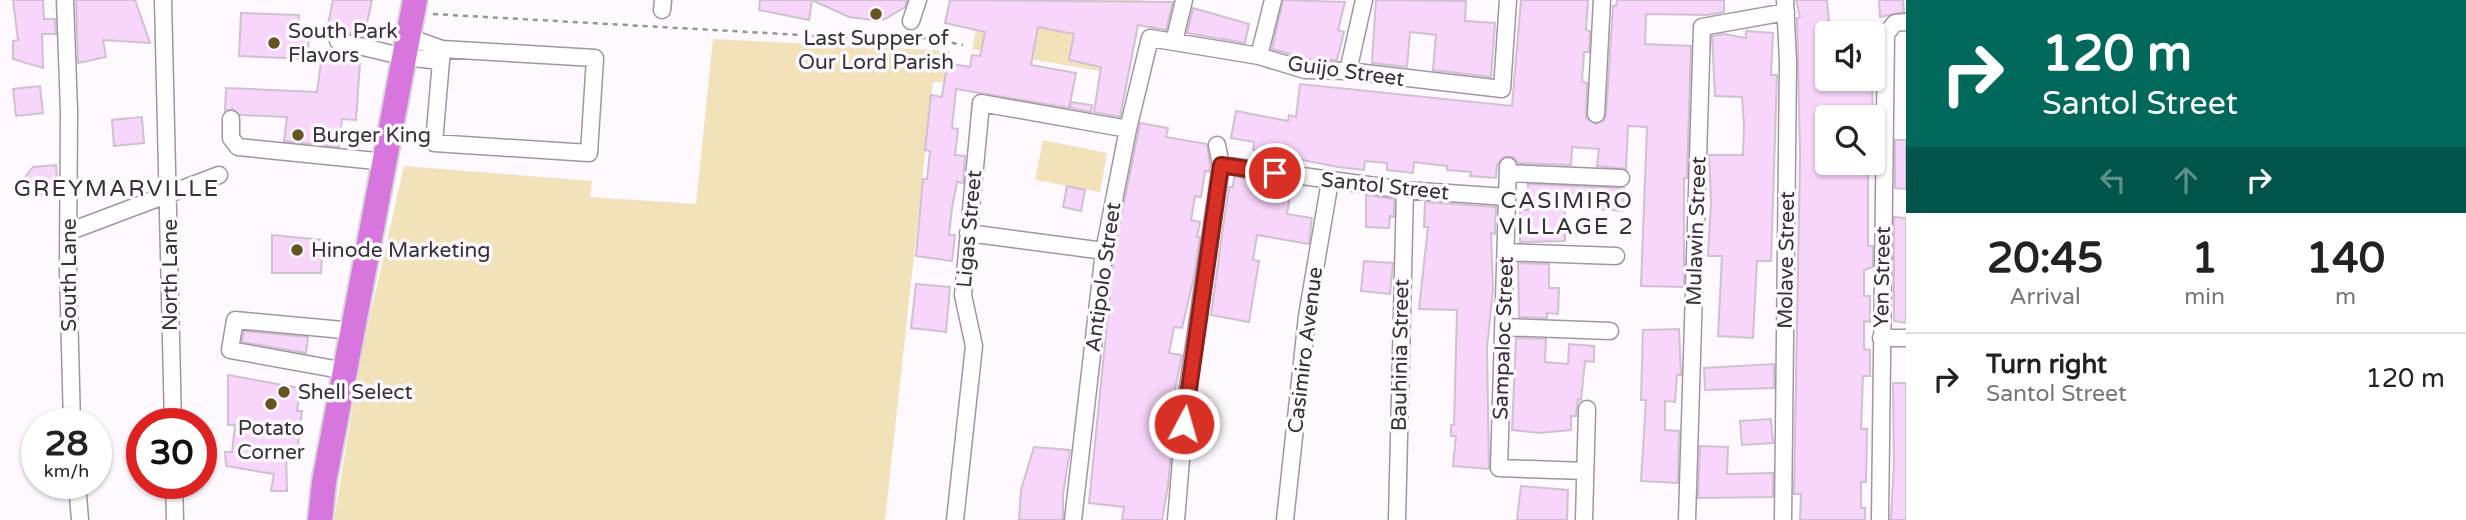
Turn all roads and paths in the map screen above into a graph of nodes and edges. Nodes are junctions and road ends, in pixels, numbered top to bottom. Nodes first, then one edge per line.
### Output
1 (65, 0) edge
2 (163, 0) edge
3 (918, 0) edge
4 (1184, 0) edge
5 (1273, 0) edge
6 (1364, 0) edge
7 (1508, 0) edge
8 (1602, 0) edge
9 (414, 6) edge
10 (1786, 6) edge
11 (911, 21) dead end
12 (1906, 22) edge
13 (1150, 38) joint
14 (338, 41) dead end
15 (1174, 42) junction
16 (963, 45) dead end
17 (407, 47) junction
18 (441, 55) junction
19 (1259, 56) junction
20 (1348, 71) junction
21 (1596, 114) dead end
22 (231, 119) dead end
23 (1128, 129) junction
24 (1217, 145) dead end
25 (386, 162) junction
26 (1221, 165) junction
27 (219, 174) dead end
28 (1621, 178) dead end
29 (1330, 181) junction
30 (1405, 190) junction
31 (170, 192) junction
32 (1507, 197) junction
33 (68, 232) junction
34 (968, 233) junction
35 (1104, 251) junction
36 (1506, 253) junction
37 (1616, 256) dead end
38 (1503, 327) junction
39 (354, 331) junction
40 (1610, 331) dead end
41 (1881, 338) junction
42 (1906, 338) edge
43 (346, 371) junction
44 (72, 408) edge
45 (173, 408) edge
46 (1587, 409) dead end
47 (1585, 471) junction
48 (78, 499) edge
49 (174, 499) edge
50 (80, 520) edge
51 (175, 520) edge
52 (320, 520) edge
53 (955, 520) edge
54 (1073, 520) edge
55 (1176, 520) edge
56 (1285, 520) edge
57 (1397, 520) edge
58 (1584, 520) edge
59 (1687, 520) edge
60 (1783, 520) edge
61 (1880, 520) edge

1 - 33 street, South Lane
2 - 31 street, North Lane
3 - 11 street
4 - 15 street
5 - 19 street
6 - 20 street
7 - 20 street, Guijo Street
8 - 21 street
9 - 16 path
9 - 17 highway
10 - 59 street, Mulawin Street
10 - 60 street, Molave Street
12 - 41 street, Yen Street
13 - 15 street, Guijo Street
13 - 23 street, Antipolo Street
14 - 17 street
15 - 19 street, Guijo Street
17 - 18 street
17 - 25 highway
18 - 18 street
19 - 20 street, Guijo Street
22 - 25 street
23 - 34 street, Ligas Street
23 - 35 street, Antipolo Street
24 - 26 street
25 - 39 highway
26 - 29 street, Santol Street
26 - 55 street
27 - 31 street
28 - 32 street, Sampaloc Street
29 - 30 street, Santol Street
29 - 56 street, Casimiro Avenue
30 - 32 street, Santol Street
30 - 57 street, Bauhinia Street
31 - 33 street
31 - 45 street, North Lane
32 - 36 street, Sampaloc Street
33 - 44 street, South Lane
34 - 35 street
34 - 53 street, Ligas Street
35 - 54 street, Antipolo Street
36 - 37 street
36 - 38 street, Sampaloc Street
38 - 40 street
38 - 47 street, Sampaloc Street
39 - 43 highway
39 - 43 street
41 - 42 street
41 - 61 street, Yen Street
43 - 52 highway
46 - 47 street
47 - 58 street
48 - 50 street
49 - 51 street

